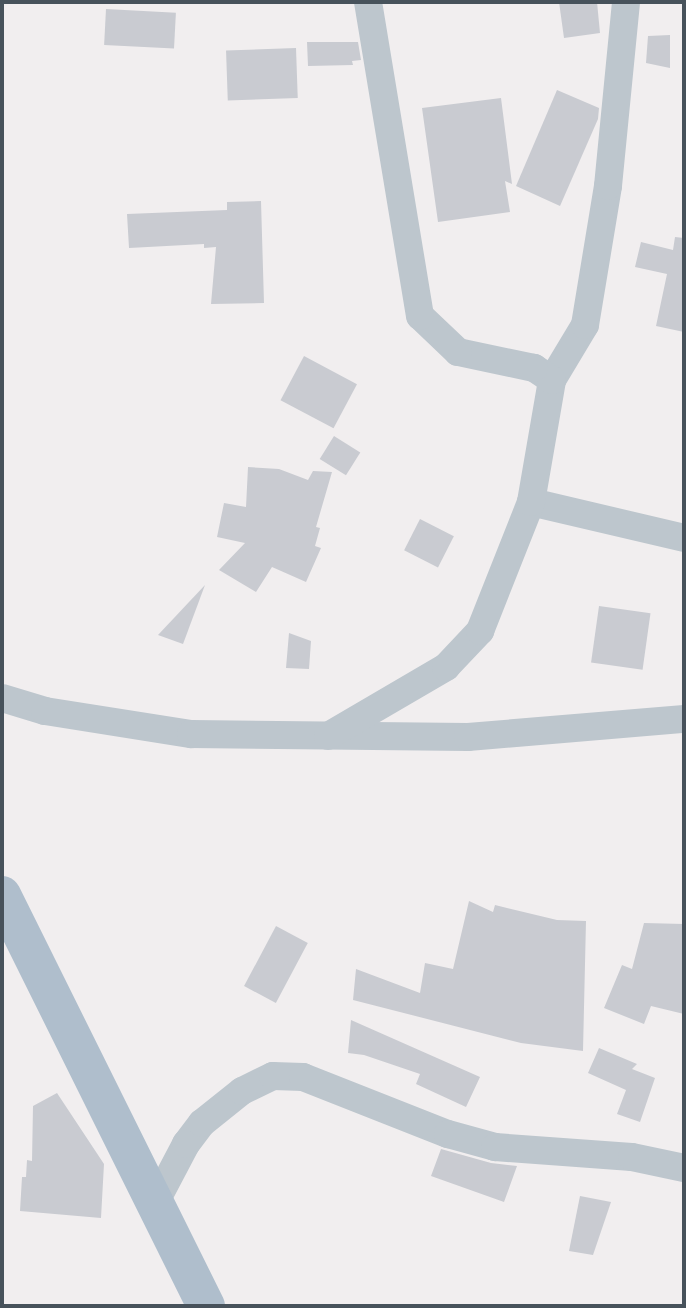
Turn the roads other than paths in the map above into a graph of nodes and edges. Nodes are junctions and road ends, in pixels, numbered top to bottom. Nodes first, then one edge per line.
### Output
1 (368, 2) edge
2 (626, 2) edge
3 (552, 380) junction
4 (531, 502) junction
5 (684, 538) edge
6 (2, 698) edge
7 (684, 719) edge
8 (328, 736) junction
9 (2, 895) edge
10 (684, 1168) edge
11 (155, 1203) junction
12 (206, 1306) edge

1 - 3 street
2 - 3 street
3 - 4 street
4 - 5 street
4 - 8 street
6 - 8 street
7 - 8 street
9 - 11 main road
10 - 11 street
11 - 12 main road

